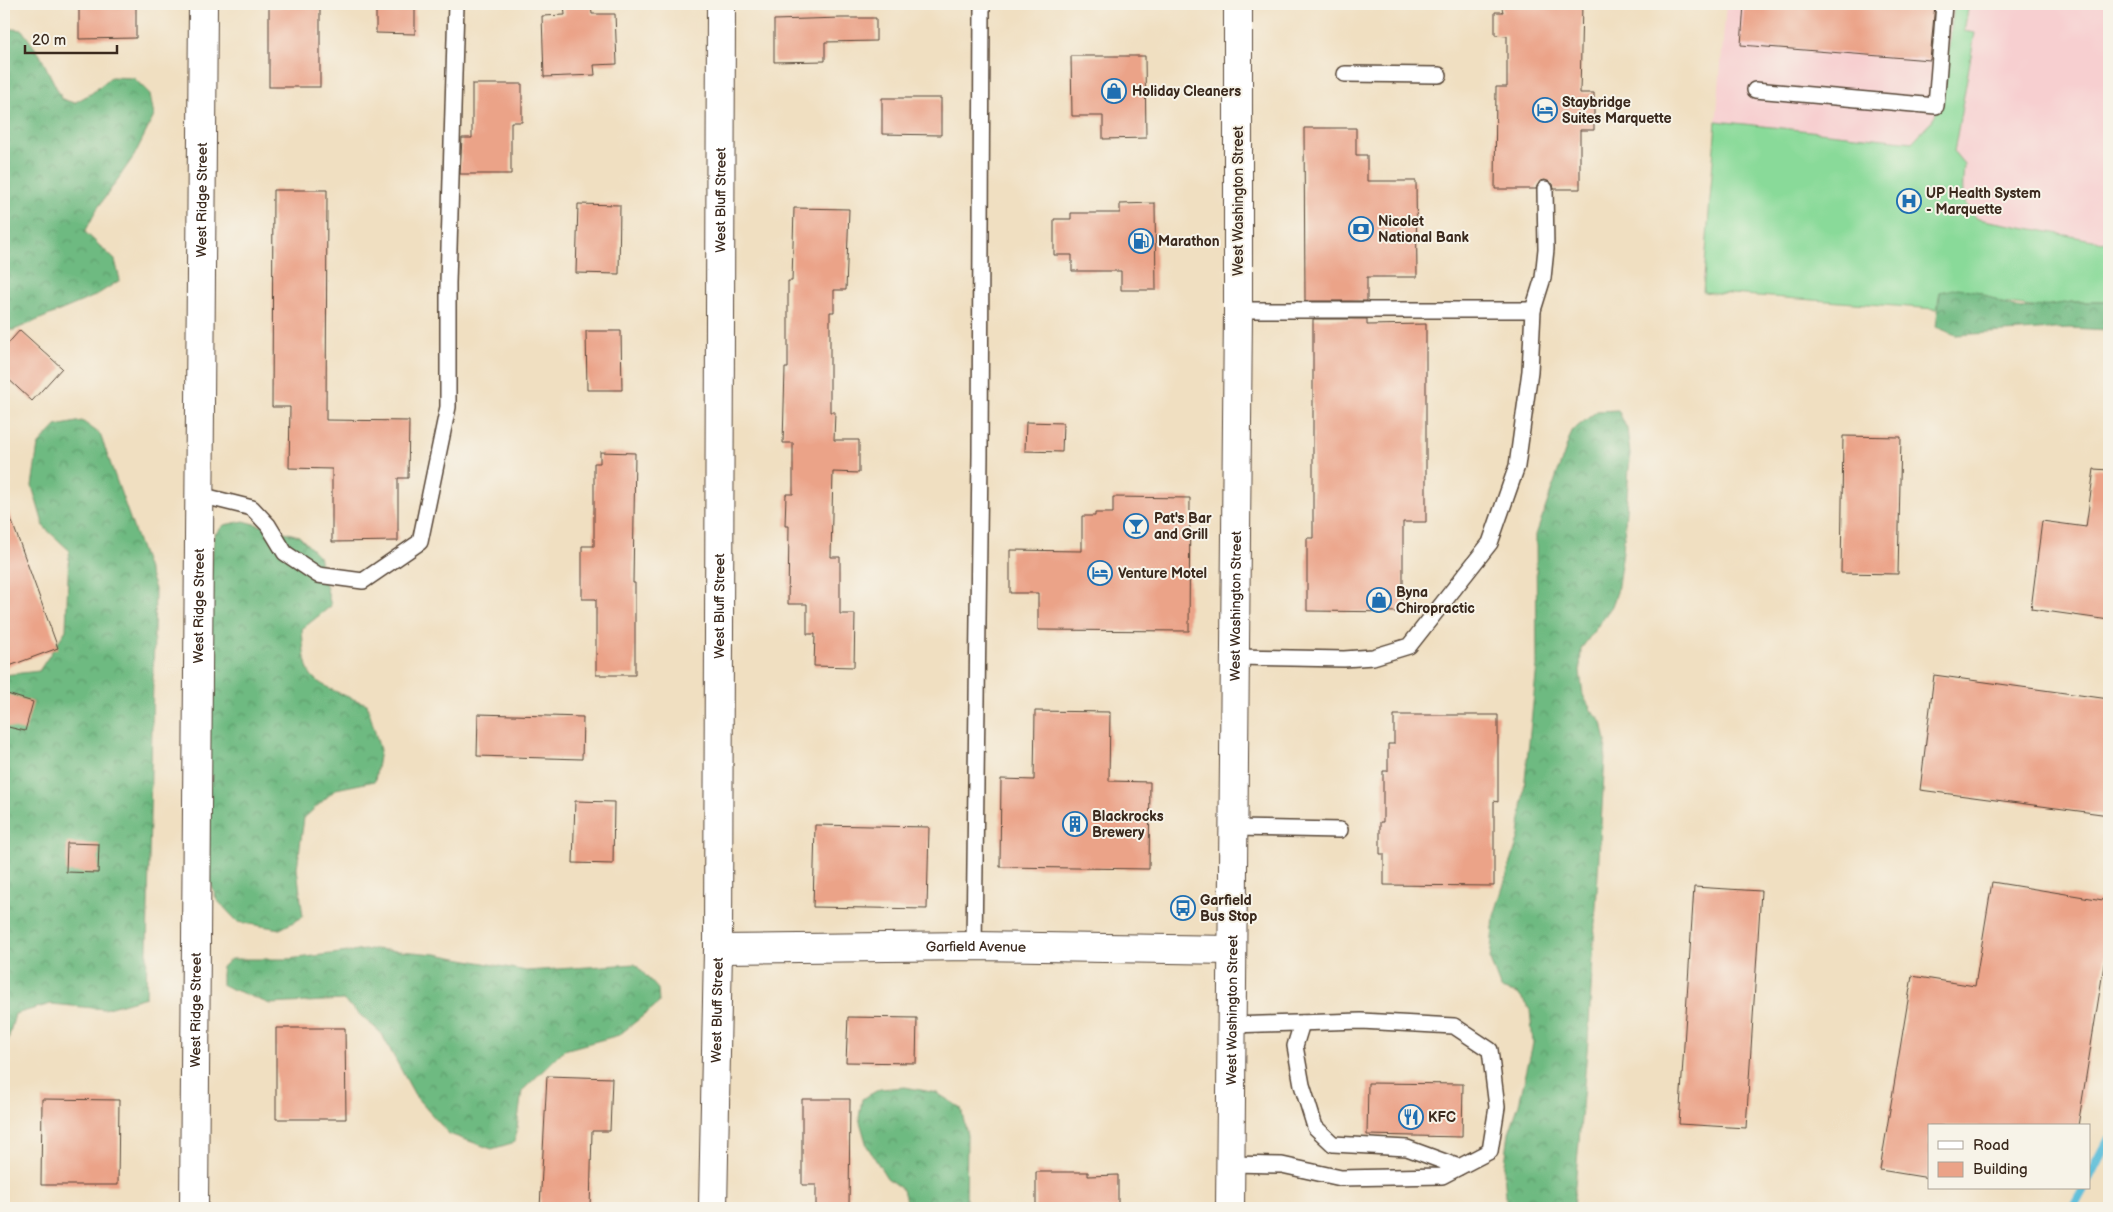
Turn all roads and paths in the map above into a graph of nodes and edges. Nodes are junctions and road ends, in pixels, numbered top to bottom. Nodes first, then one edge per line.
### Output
1 (203, 4) edge
2 (456, 4) edge
3 (721, 4) edge
4 (982, 4) edge
5 (1238, 4) edge
6 (1944, 4) edge
7 (1345, 74) dead end
8 (1438, 75) dead end
9 (1755, 90) dead end
10 (1546, 189) dead end
11 (1238, 310) junction
12 (1533, 310) junction
13 (200, 495) junction
14 (1234, 657) junction
15 (1233, 828) junction
16 (1340, 830) dead end
17 (974, 946) junction
18 (718, 949) junction
19 (1232, 950) junction
20 (1302, 1023) junction
21 (1232, 1025) junction
22 (1230, 1164) junction
23 (1459, 1167) junction
24 (194, 1208) edge
25 (713, 1208) edge
26 (1230, 1208) edge

1 - 13 street, West Ridge Street
2 - 13 lane
3 - 18 street, West Bluff Street
4 - 17 lane
5 - 11 street, West Washington Street
6 - 9 lane
7 - 8 lane
10 - 12 lane
11 - 12 lane
11 - 14 street, West Washington Street
12 - 14 lane
13 - 24 street, West Ridge Street
14 - 15 street, West Washington Street
15 - 16 lane
15 - 19 street, West Washington Street
17 - 18 street, Garfield Avenue
17 - 19 street, Garfield Avenue
18 - 25 street, West Bluff Street
19 - 21 street, West Washington Street
20 - 21 lane
20 - 23 lane
20 - 23 lane
21 - 22 street, West Washington Street
22 - 23 lane
22 - 26 street, West Washington Street

